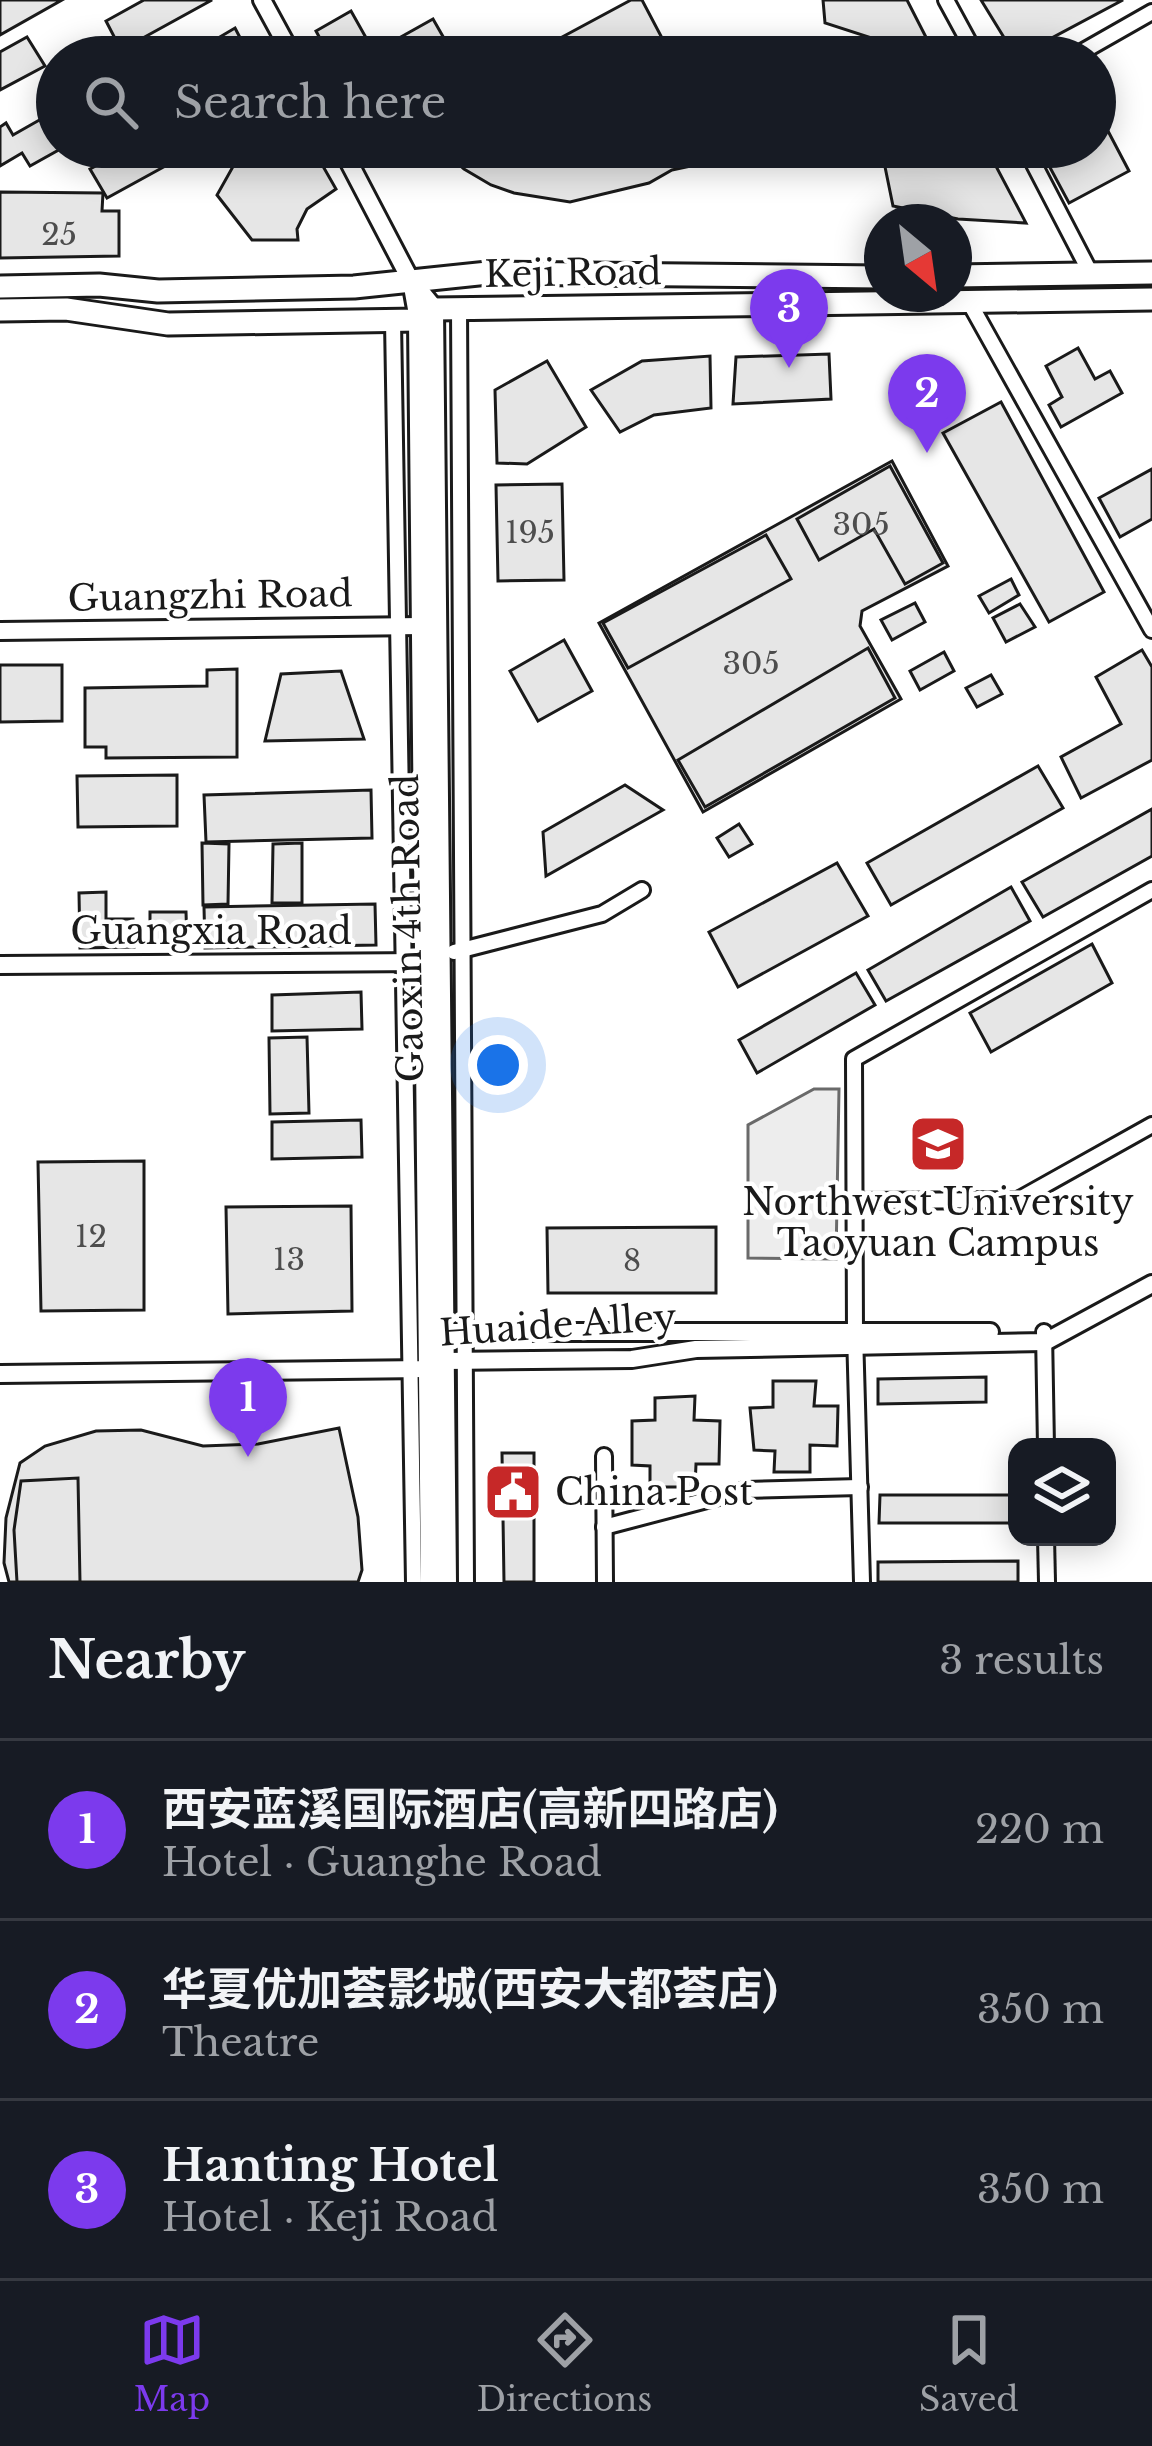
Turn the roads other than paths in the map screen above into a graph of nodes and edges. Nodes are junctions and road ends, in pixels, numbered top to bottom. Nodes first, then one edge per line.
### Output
1 (262, 0) edge
2 (946, 0) edge
3 (1152, 12) edge
4 (281, 36) edge
5 (966, 36) edge
6 (1109, 36) edge
7 (352, 168) edge
8 (1035, 168) edge
9 (1152, 273) edge
10 (1091, 274) junction
11 (972, 276) edge
12 (864, 277) edge
13 (411, 280) junction
14 (0, 287) edge
15 (1152, 299) edge
16 (972, 300) edge
17 (864, 302) edge
18 (972, 307) edge
19 (459, 308) junction
20 (0, 310) edge
21 (426, 315) junction
22 (393, 321) junction
23 (399, 626) junction
24 (421, 626) junction
25 (1152, 630) edge
26 (0, 631) edge
27 (642, 890) dead end
28 (1152, 890) edge
29 (433, 958) junction
30 (0, 965) edge
31 (1152, 1125) edge
32 (854, 1202) junction
33 (1152, 1272) edge
34 (1152, 1284) edge
35 (455, 1332) junction
36 (1044, 1337) junction
37 (855, 1340) junction
38 (455, 1361) junction
39 (418, 1369) junction
40 (0, 1375) edge
41 (1046, 1438) edge
42 (604, 1456) dead end
43 (860, 1487) junction
44 (604, 1527) junction
45 (1046, 1546) edge
46 (413, 1582) edge
47 (430, 1582) edge
48 (447, 1582) edge
49 (466, 1582) edge
50 (605, 1582) edge
51 (862, 1582) edge
52 (1046, 1582) edge

1 - 4 street
2 - 5 street
3 - 6 street
7 - 13 street
8 - 10 street
9 - 10 main road
10 - 11 main road
12 - 13 main road, Keji Road
13 - 14 main road, Keji Road
13 - 21 main road
15 - 16 main road, Keji Road
17 - 19 main road, Keji Road
18 - 25 street
19 - 21 main road, Keji Road
19 - 29 street, Gaoxin 4th Road
20 - 22 main road, Keji Road
21 - 22 main road, Keji Road
21 - 24 main road, Gaoxin 4th Road
21 - 29 main road, Gaoxin 4th Road
22 - 23 street, Gaoxin 4th Road
23 - 24 street, Guangzhi Road
23 - 26 street, Guangzhi Road
23 - 29 street, Gaoxin 4th Road
24 - 29 main road, Gaoxin 4th Road
27 - 29 street
28 - 32 street
29 - 30 street, Guangxia Road
29 - 35 main road, Gaoxin 4th Road
29 - 39 main road, Gaoxin 4th Road
31 - 32 street
32 - 37 street
33 - 36 street, Huaide Alley
34 - 36 street, Huaide Alley
35 - 37 street, Huaide Alley
35 - 38 main road, Gaoxin 4th Road
35 - 39 street, Huaide Alley
36 - 37 street, Huaide Alley
36 - 41 street
37 - 38 street, Huaide Alley
37 - 43 street
38 - 39 street, Huaide Alley
38 - 48 main road, Gaoxin 4th Road
38 - 49 street, Gaoxin 4th Road
39 - 40 street
39 - 46 street, Gaoxin 4th Road
39 - 47 main road, Gaoxin 4th Road
42 - 44 street
43 - 44 street
43 - 51 street
44 - 50 street
45 - 52 street

